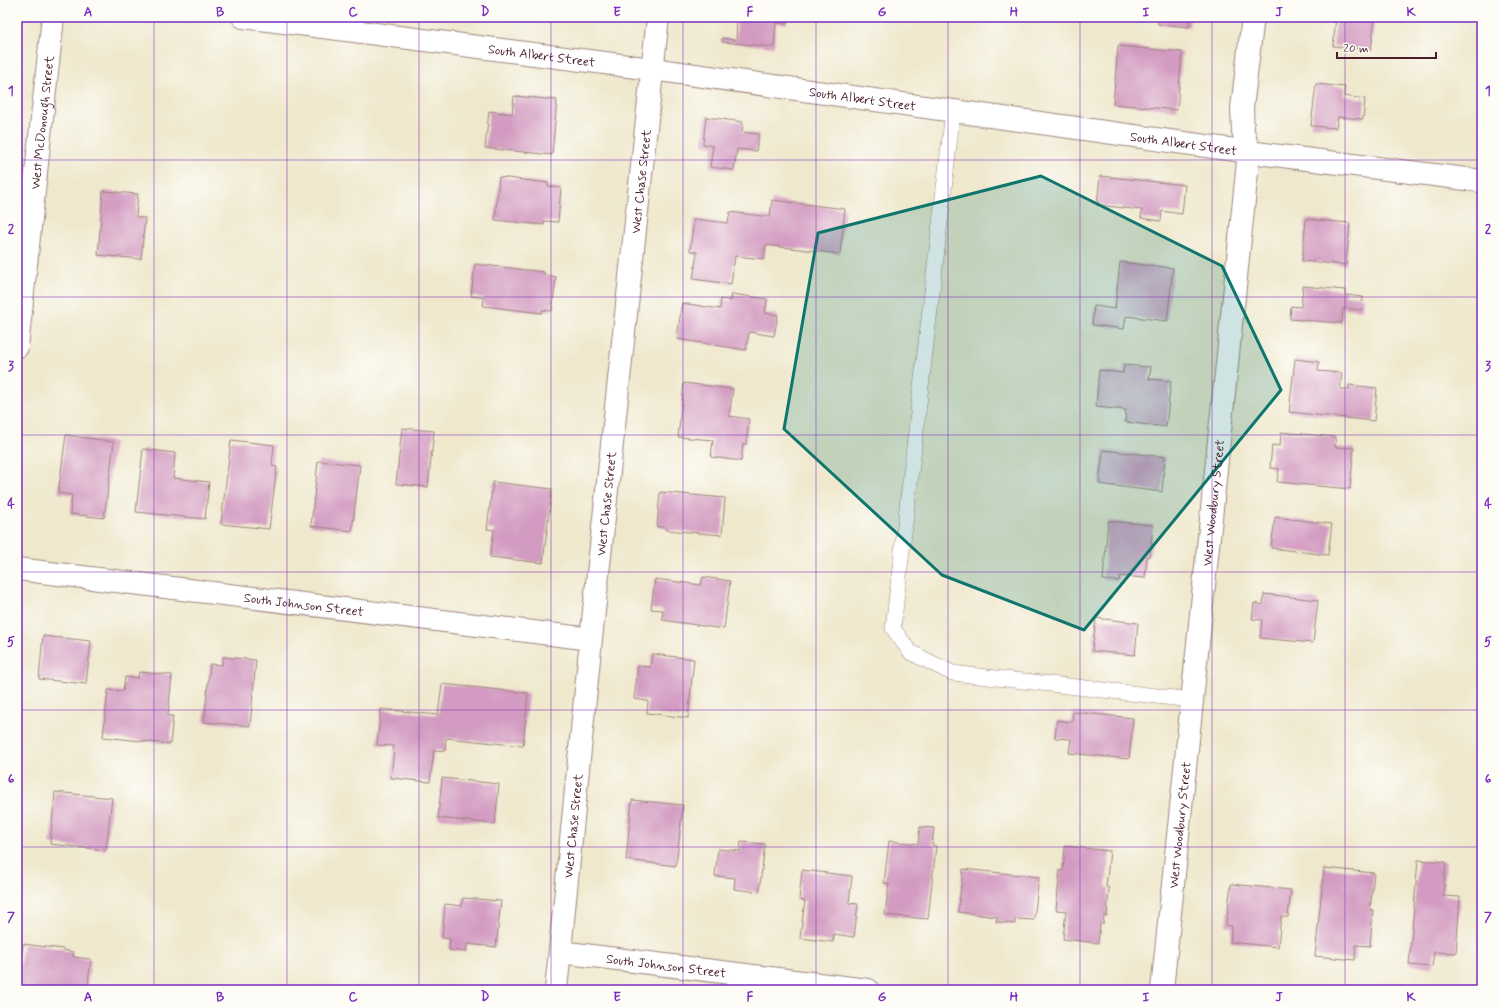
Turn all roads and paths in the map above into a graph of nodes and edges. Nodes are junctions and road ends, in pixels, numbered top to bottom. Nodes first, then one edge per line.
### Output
1 (53, 17) edge
2 (243, 17) edge
3 (658, 17) edge
4 (1253, 17) edge
5 (652, 69) junction
6 (953, 111) junction
7 (1249, 152) junction
8 (1482, 181) edge
9 (17, 347) edge
10 (17, 569) edge
11 (591, 639) junction
12 (1192, 700) junction
13 (560, 952) junction
14 (556, 990) edge
15 (868, 990) edge
16 (1162, 990) edge

1 - 9 street, West McDonough Street
2 - 5 street, South Albert Street
3 - 5 street, West Chase Street
4 - 7 street, West Woodbury Street
5 - 6 street, South Albert Street
5 - 11 street, West Chase Street
6 - 7 street, South Albert Street
6 - 12 lane
7 - 8 street, South Albert Street
7 - 12 street, West Woodbury Street
10 - 11 street, South Johnson Street
11 - 13 street, West Chase Street
12 - 16 street, West Woodbury Street
13 - 14 street, West Chase Street
13 - 15 street, South Johnson Street

